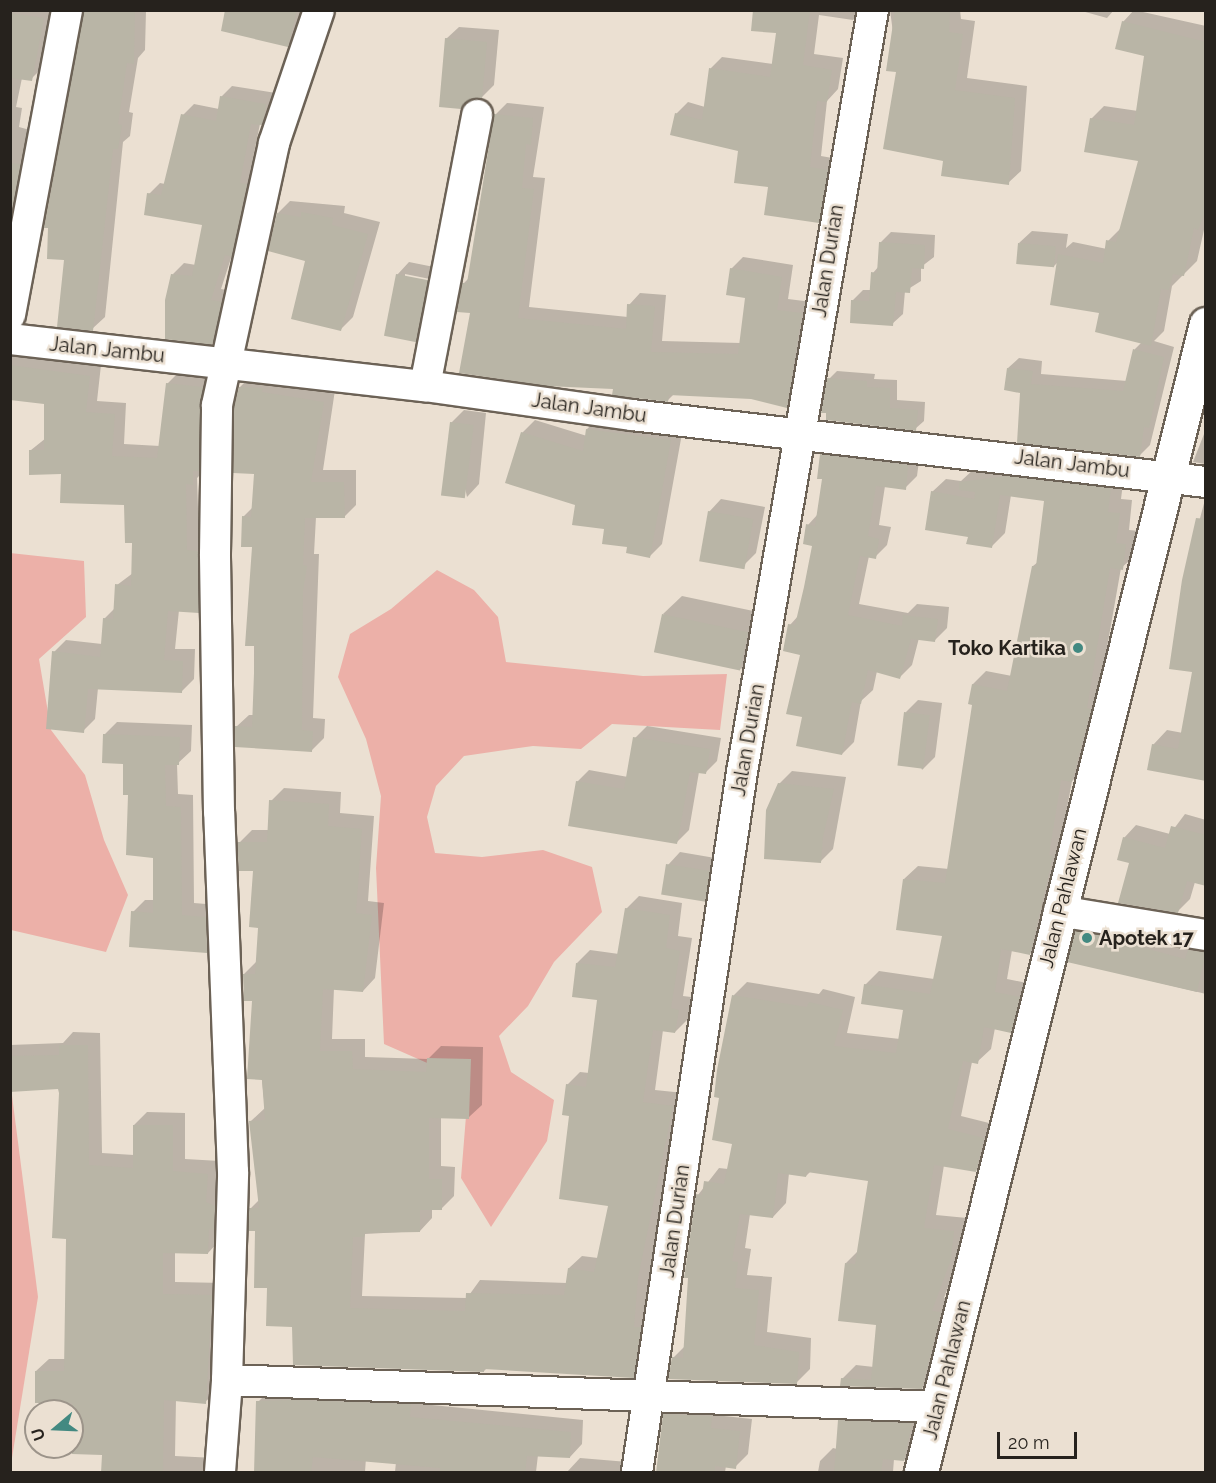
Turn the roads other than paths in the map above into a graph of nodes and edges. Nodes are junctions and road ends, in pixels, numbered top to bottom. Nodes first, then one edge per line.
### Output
1 (67, 10) edge
2 (319, 10) edge
3 (873, 10) edge
4 (477, 115) dead end
5 (10, 315) edge
6 (1206, 324) edge
7 (10, 339) edge
8 (224, 362) junction
9 (425, 386) junction
10 (801, 432) junction
11 (1168, 475) junction
12 (1206, 482) edge
13 (1059, 911) junction
14 (1206, 936) edge
15 (227, 1380) junction
16 (650, 1395) junction
17 (938, 1407) junction
18 (220, 1473) edge
19 (637, 1473) edge
20 (921, 1473) edge

1 - 5 street
2 - 8 street
3 - 10 street, Jalan Durian
4 - 9 street
6 - 11 main road, Jalan Pahlawan
7 - 8 street, Jalan Jambu
8 - 9 street, Jalan Jambu
8 - 15 street
9 - 10 street, Jalan Jambu
10 - 11 street, Jalan Jambu
10 - 16 street, Jalan Durian
11 - 12 street, Jalan Jambu
11 - 13 main road, Jalan Pahlawan
13 - 14 street
13 - 17 main road, Jalan Pahlawan
15 - 16 street
15 - 18 street
16 - 17 street
16 - 19 street, Jalan Durian
17 - 20 main road, Jalan Pahlawan

